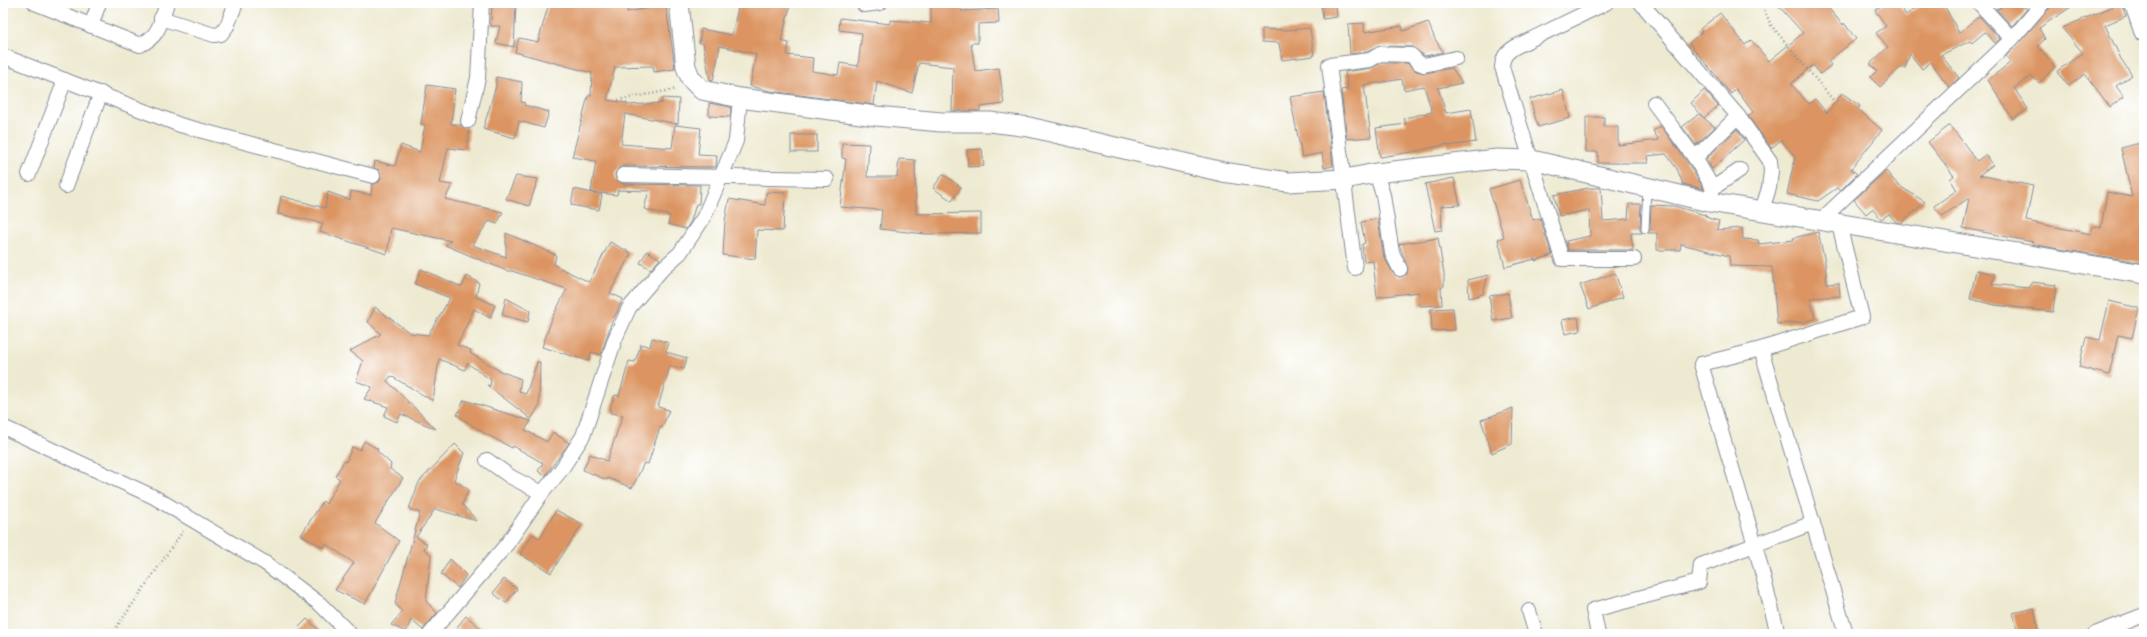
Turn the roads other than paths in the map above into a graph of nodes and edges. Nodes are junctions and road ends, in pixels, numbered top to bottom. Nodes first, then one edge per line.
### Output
1 (35, 3) edge
2 (99, 3) edge
3 (167, 3) edge
4 (236, 3) edge
5 (482, 3) edge
6 (679, 3) edge
7 (880, 3) edge
8 (1606, 3) edge
9 (1641, 3) edge
10 (1979, 3) edge
11 (2043, 3) edge
12 (2134, 3) edge
13 (864, 6) dead end
14 (161, 18) junction
15 (91, 26) junction
16 (2144, 32) edge
17 (2012, 39) junction
18 (1456, 58) dead end
19 (4, 60) edge
20 (65, 80) junction
21 (101, 93) junction
22 (740, 98) junction
23 (1654, 103) dead end
24 (1738, 116) junction
25 (468, 121) dead end
26 (1695, 158) junction
27 (1532, 160) junction
28 (1740, 170) dead end
29 (1376, 173) junction
30 (29, 174) dead end
31 (624, 175) dead end
32 (373, 176) dead end
33 (721, 178) junction
34 (827, 179) dead end
35 (1345, 179) junction
36 (66, 186) dead end
37 (1647, 188) junction
38 (1711, 195) junction
39 (1762, 210) junction
40 (1821, 220) junction
41 (1839, 224) junction
42 (1645, 229) dead end
43 (1634, 259) dead end
44 (1355, 268) dead end
45 (1400, 269) dead end
46 (2144, 274) edge
47 (1761, 349) junction
48 (3, 427) edge
49 (487, 460) dead end
50 (542, 493) junction
51 (1814, 523) junction
52 (1755, 545) junction
53 (1529, 611) dead end
54 (2144, 615) edge
55 (350, 634) edge
56 (430, 634) edge
57 (1536, 634) edge
58 (1598, 634) edge
59 (1778, 634) edge
60 (1846, 634) edge
61 (2095, 634) edge

1 - 15 street
2 - 15 street
3 - 14 street
4 - 14 street
5 - 25 street
6 - 22 street
7 - 13 street
8 - 27 street
9 - 24 street
10 - 17 street
11 - 17 street
12 - 16 street
14 - 15 street
17 - 40 street
18 - 35 street
19 - 20 street
20 - 21 street
20 - 30 street
21 - 32 street
21 - 36 street
22 - 33 street
22 - 35 street
23 - 26 street
24 - 26 street
24 - 39 street
26 - 38 street
27 - 29 street
27 - 37 street
27 - 43 street
28 - 38 street
29 - 35 street
29 - 45 street
31 - 33 street
33 - 34 street
33 - 50 street
35 - 44 street
37 - 38 street
37 - 42 lane
38 - 39 street
39 - 40 street
40 - 41 street
41 - 46 street
41 - 47 street
47 - 51 street
47 - 52 street
48 - 55 street
49 - 50 street
50 - 56 street
51 - 52 street
51 - 60 street
52 - 58 street
52 - 59 street
53 - 57 street
54 - 61 street

